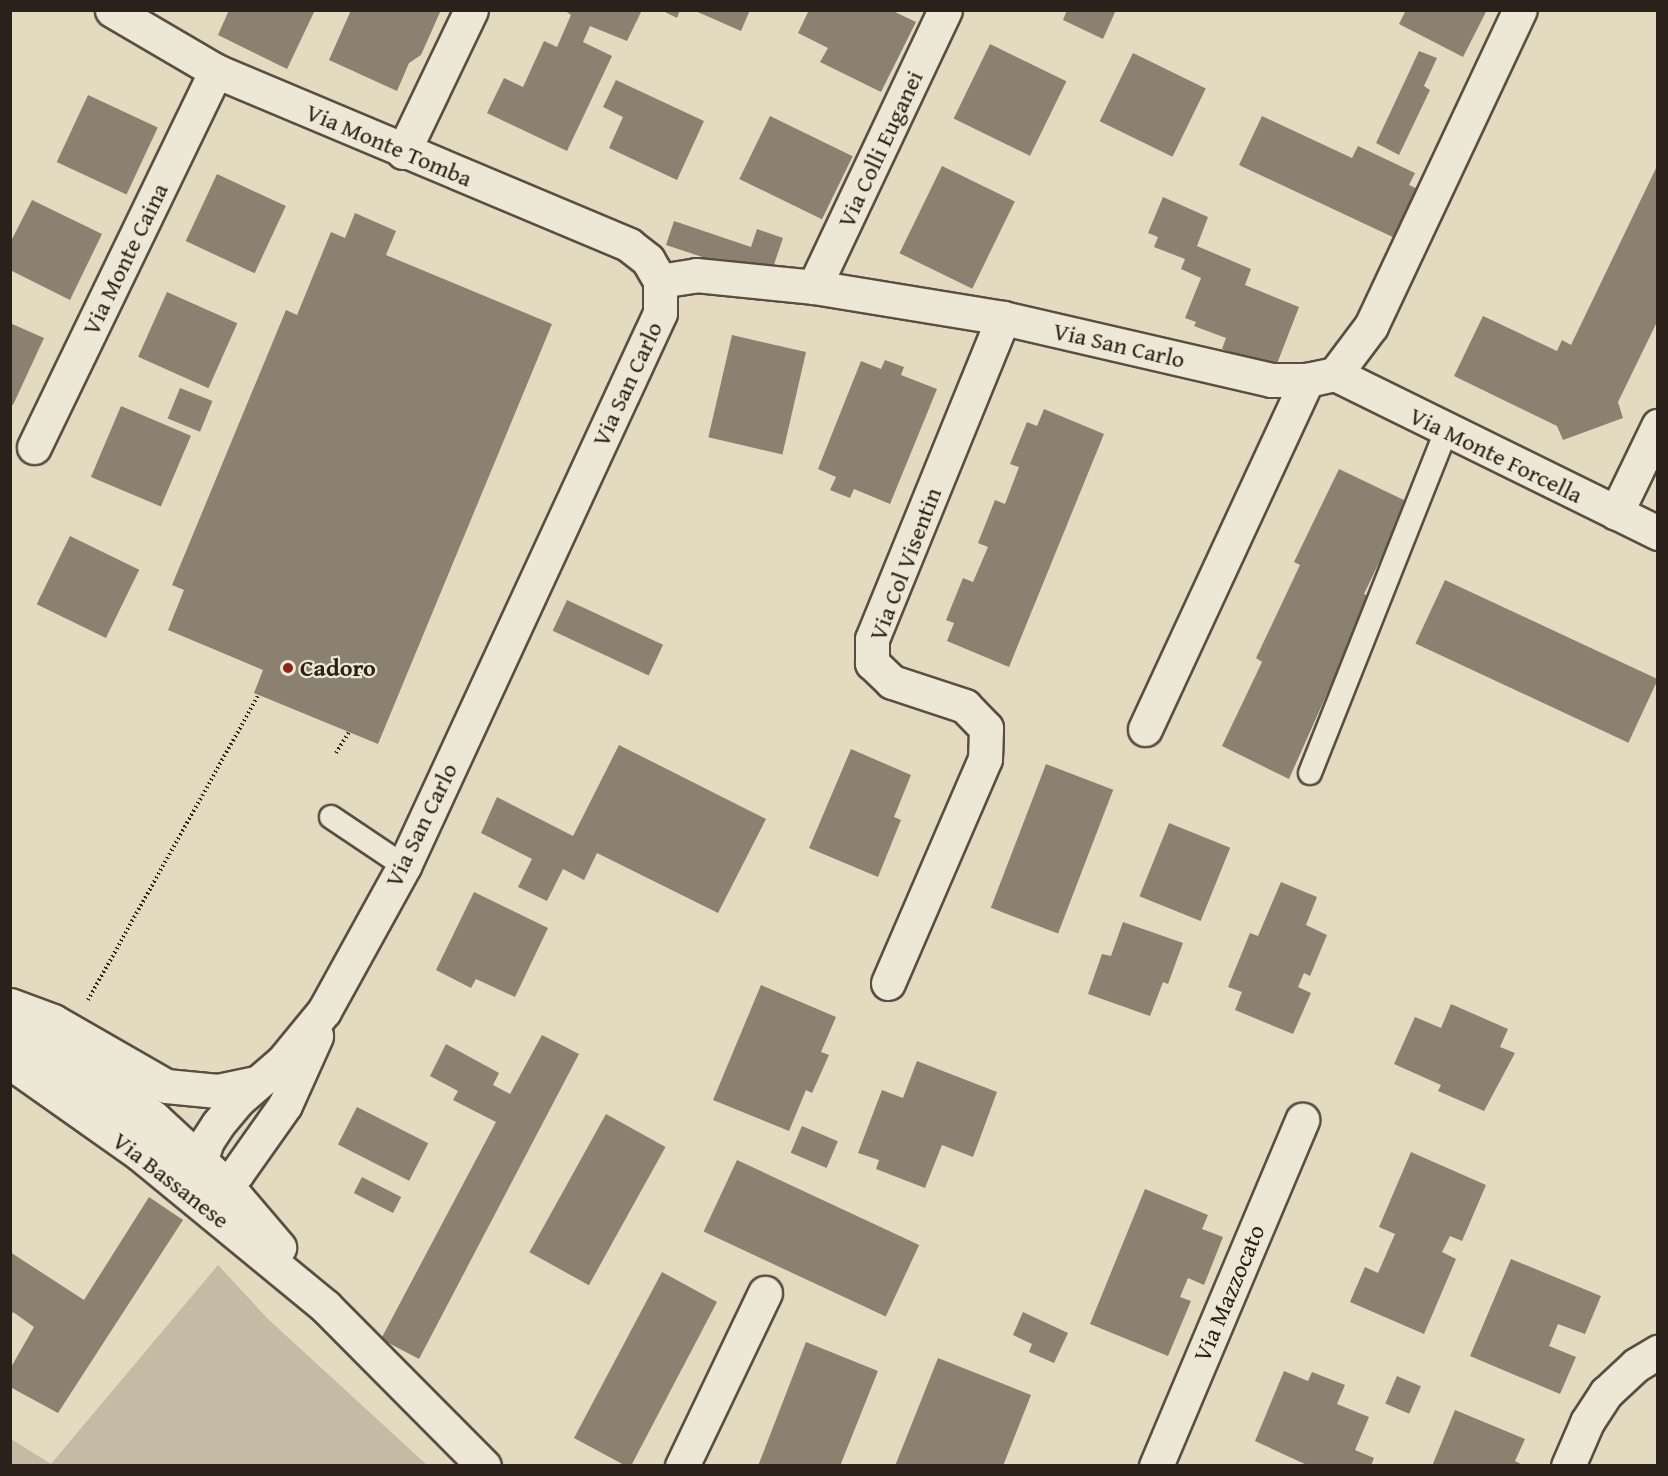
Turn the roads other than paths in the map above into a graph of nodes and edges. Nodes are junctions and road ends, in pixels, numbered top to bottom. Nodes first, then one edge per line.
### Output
1 (112, 10) edge
2 (471, 10) edge
3 (945, 10) edge
4 (1520, 10) edge
5 (153, 22) edge
6 (216, 70) junction
7 (403, 152) junction
8 (660, 281) junction
9 (814, 287) junction
10 (1003, 318) junction
11 (1321, 377) junction
12 (1658, 426) edge
13 (1446, 431) junction
14 (34, 447) dead end
15 (1616, 513) junction
16 (1658, 533) edge
17 (1145, 729) dead end
18 (1310, 773) dead end
19 (331, 817) dead end
20 (404, 866) junction
21 (888, 983) dead end
22 (10, 1005) edge
23 (324, 1011) junction
24 (10, 1020) edge
25 (10, 1043) edge
26 (10, 1062) edge
27 (256, 1083) junction
28 (1302, 1120) dead end
29 (195, 1176) junction
30 (226, 1185) junction
31 (765, 1293) dead end
32 (326, 1307) junction
33 (1658, 1352) edge
34 (471, 1460) edge
35 (682, 1466) edge
36 (1156, 1466) edge
37 (1568, 1466) edge

1 - 5 street, Via Monte Tomba
2 - 7 street
3 - 9 street, Via Colli Euganei
4 - 11 street
5 - 6 street, Via Monte Tomba
6 - 7 street, Via Monte Tomba
6 - 14 street, Via Monte Caina
7 - 8 street, Via Monte Tomba
8 - 9 street, Via San Carlo
8 - 20 street, Via San Carlo
9 - 10 street, Via San Carlo
10 - 11 street, Via San Carlo
10 - 21 street, Via Col Visentin
11 - 13 street, Via Monte Forcella
11 - 17 street
12 - 15 street
13 - 15 street, Via Monte Forcella
13 - 18 lane
15 - 16 street, Via Monte Forcella
19 - 20 lane
20 - 23 street, Via San Carlo
22 - 27 street, Via San Carlo
23 - 27 street, Via San Carlo
23 - 30 street, Via San Carlo
24 - 29 street, Via Bassanese
25 - 29 street, Via Bassanese
26 - 29 street, Via Bassanese
27 - 29 street, Via San Carlo
28 - 36 street, Via Mazzocato
29 - 30 street, Via Bassanese
29 - 32 street, Via Bassanese
30 - 32 street, Via Bassanese
31 - 35 street
32 - 34 street, Via Bassanese
33 - 37 street

